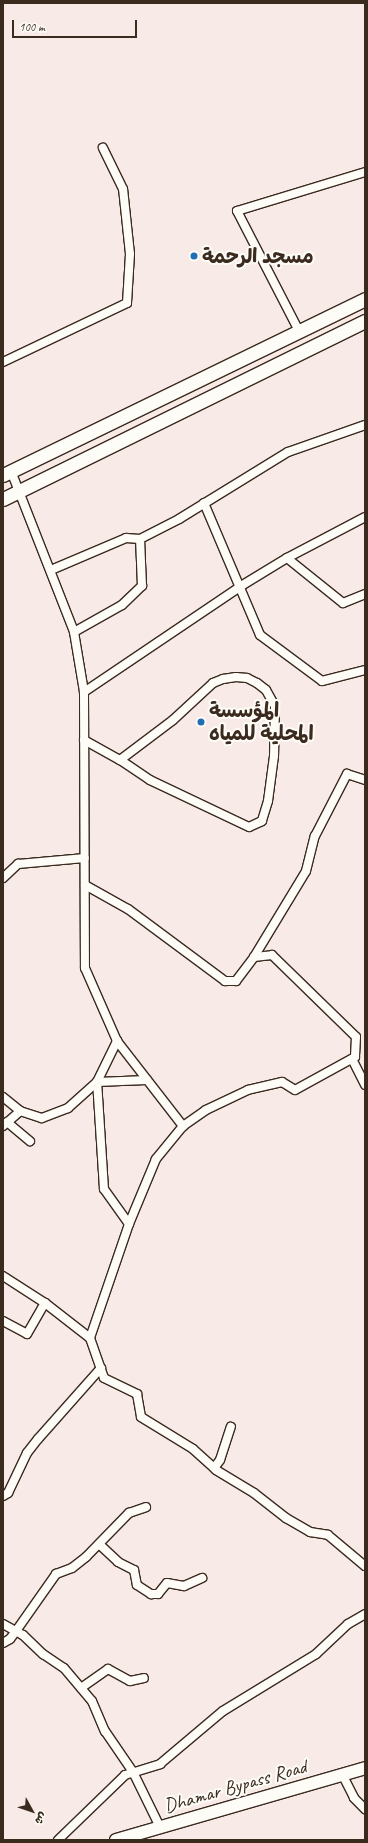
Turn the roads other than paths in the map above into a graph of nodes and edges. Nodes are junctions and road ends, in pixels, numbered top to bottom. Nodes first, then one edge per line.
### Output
1 (103, 148) dead end
2 (365, 172) edge
3 (365, 299) edge
4 (365, 322) edge
5 (299, 331) junction
6 (271, 344) junction
7 (3, 362) edge
8 (278, 365) junction
9 (365, 424) edge
10 (7, 473) edge
11 (19, 491) junction
12 (3, 498) edge
13 (204, 503) junction
14 (365, 517) edge
15 (140, 539) junction
16 (287, 558) junction
17 (51, 570) junction
18 (241, 586) junction
19 (365, 594) edge
20 (74, 632) junction
21 (365, 670) edge
22 (84, 692) junction
23 (84, 740) junction
24 (120, 760) junction
25 (365, 780) edge
26 (84, 858) junction
27 (3, 878) edge
28 (85, 885) junction
29 (254, 957) junction
30 (117, 1041) junction
31 (352, 1059) junction
32 (147, 1080) junction
33 (97, 1082) junction
34 (365, 1085) edge
35 (3, 1097) edge
36 (20, 1111) junction
37 (5, 1124) edge
38 (183, 1126) junction
39 (30, 1141) dead end
40 (129, 1224) junction
41 (3, 1276) edge
42 (45, 1303) junction
43 (3, 1321) edge
44 (90, 1338) junction
45 (100, 1368) junction
46 (230, 1427) dead end
47 (214, 1468) junction
48 (3, 1496) edge
49 (146, 1507) dead end
50 (99, 1544) junction
51 (365, 1566) edge
52 (202, 1578) dead end
53 (365, 1614) edge
54 (3, 1624) edge
55 (16, 1631) junction
56 (3, 1643) edge
57 (144, 1678) dead end
58 (81, 1688) junction
59 (365, 1768) edge
60 (133, 1772) junction
61 (342, 1774) junction
62 (365, 1809) edge
63 (160, 1827) junction
64 (58, 1840) edge
65 (116, 1840) edge

1 - 7 street
2 - 5 street
3 - 5 main road
4 - 8 main road
5 - 6 main road
6 - 8 main road
6 - 10 main road
8 - 11 main road
9 - 13 street
10 - 11 street
11 - 12 main road
11 - 17 street
13 - 15 street
13 - 18 street
14 - 16 street
15 - 17 street
15 - 20 street
16 - 18 street
16 - 19 street
17 - 20 street
18 - 21 street
18 - 22 street
20 - 22 street
22 - 23 street
23 - 24 street
23 - 26 street
24 - 24 street
25 - 29 street
26 - 27 street
26 - 28 street
28 - 29 street
28 - 30 street
29 - 31 street
30 - 32 street
30 - 33 street
31 - 34 street
31 - 38 street
32 - 33 street
32 - 38 street
33 - 36 street
33 - 40 street
35 - 36 street
36 - 37 street
37 - 39 street
38 - 40 street
40 - 44 street
41 - 42 street
42 - 43 street
42 - 44 street
44 - 45 street
45 - 47 street
45 - 48 street
46 - 47 street
47 - 51 street
49 - 50 street
50 - 52 street
50 - 55 street
53 - 60 street
54 - 55 street
55 - 56 street
55 - 58 street
57 - 58 street
58 - 60 street
59 - 61 main road, Dhamar Bypass Road
60 - 63 street
60 - 64 street
61 - 62 street
61 - 63 main road, Dhamar Bypass Road
63 - 65 main road, Dhamar Bypass Road

